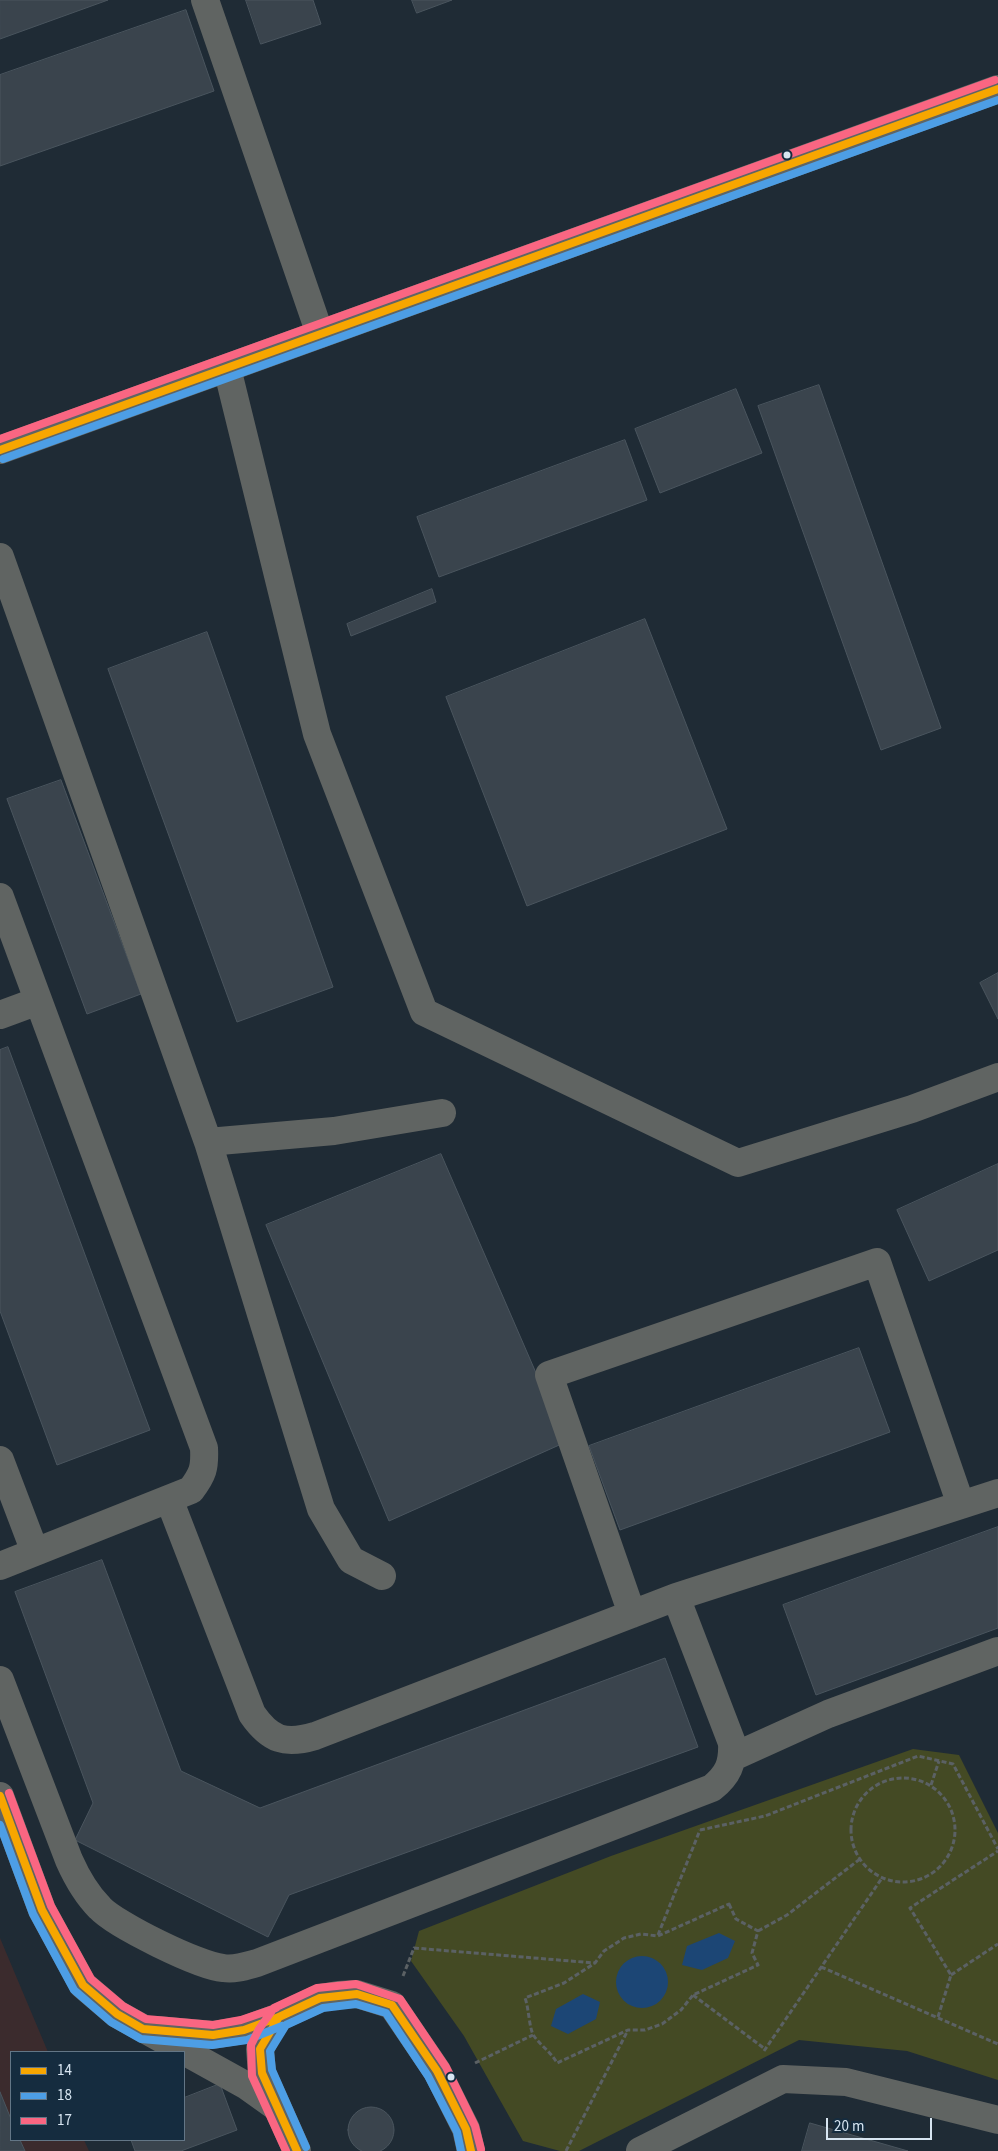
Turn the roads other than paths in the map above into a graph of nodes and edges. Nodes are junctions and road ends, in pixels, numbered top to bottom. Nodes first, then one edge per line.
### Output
1 (205, 0) edge
2 (998, 89) edge
3 (320, 334) junction
4 (227, 368) junction
5 (1, 447) edge
6 (0, 557) edge
7 (0, 896) edge
8 (38, 1001) junction
9 (0, 1015) edge
10 (998, 1076) edge
11 (442, 1113) dead end
12 (208, 1142) junction
13 (0, 1460) edge
14 (998, 1493) edge
15 (169, 1499) junction
16 (960, 1505) junction
17 (35, 1552) junction
18 (0, 1566) edge
19 (382, 1576) dead end
20 (676, 1597) junction
21 (632, 1614) junction
22 (998, 1651) edge
23 (0, 1680) edge
24 (733, 1757) junction
25 (0, 1796) edge
26 (279, 2017) junction
27 (143, 2028) junction
28 (275, 2106) junction
29 (998, 2120) edge
30 (297, 2151) edge
31 (471, 2151) edge
32 (640, 2151) edge

1 - 3 street
2 - 3 main road
3 - 4 main road
4 - 5 main road
4 - 10 street
6 - 12 street
7 - 8 street
8 - 9 street
8 - 15 street
11 - 12 street
12 - 19 street
13 - 17 street
14 - 16 street
15 - 17 street
15 - 21 street
16 - 20 street
16 - 21 street
17 - 18 street
20 - 21 street
20 - 24 street
22 - 24 street
23 - 24 street
25 - 27 street
26 - 27 street
26 - 28 street
26 - 31 street
27 - 28 street
28 - 30 street
29 - 32 street

